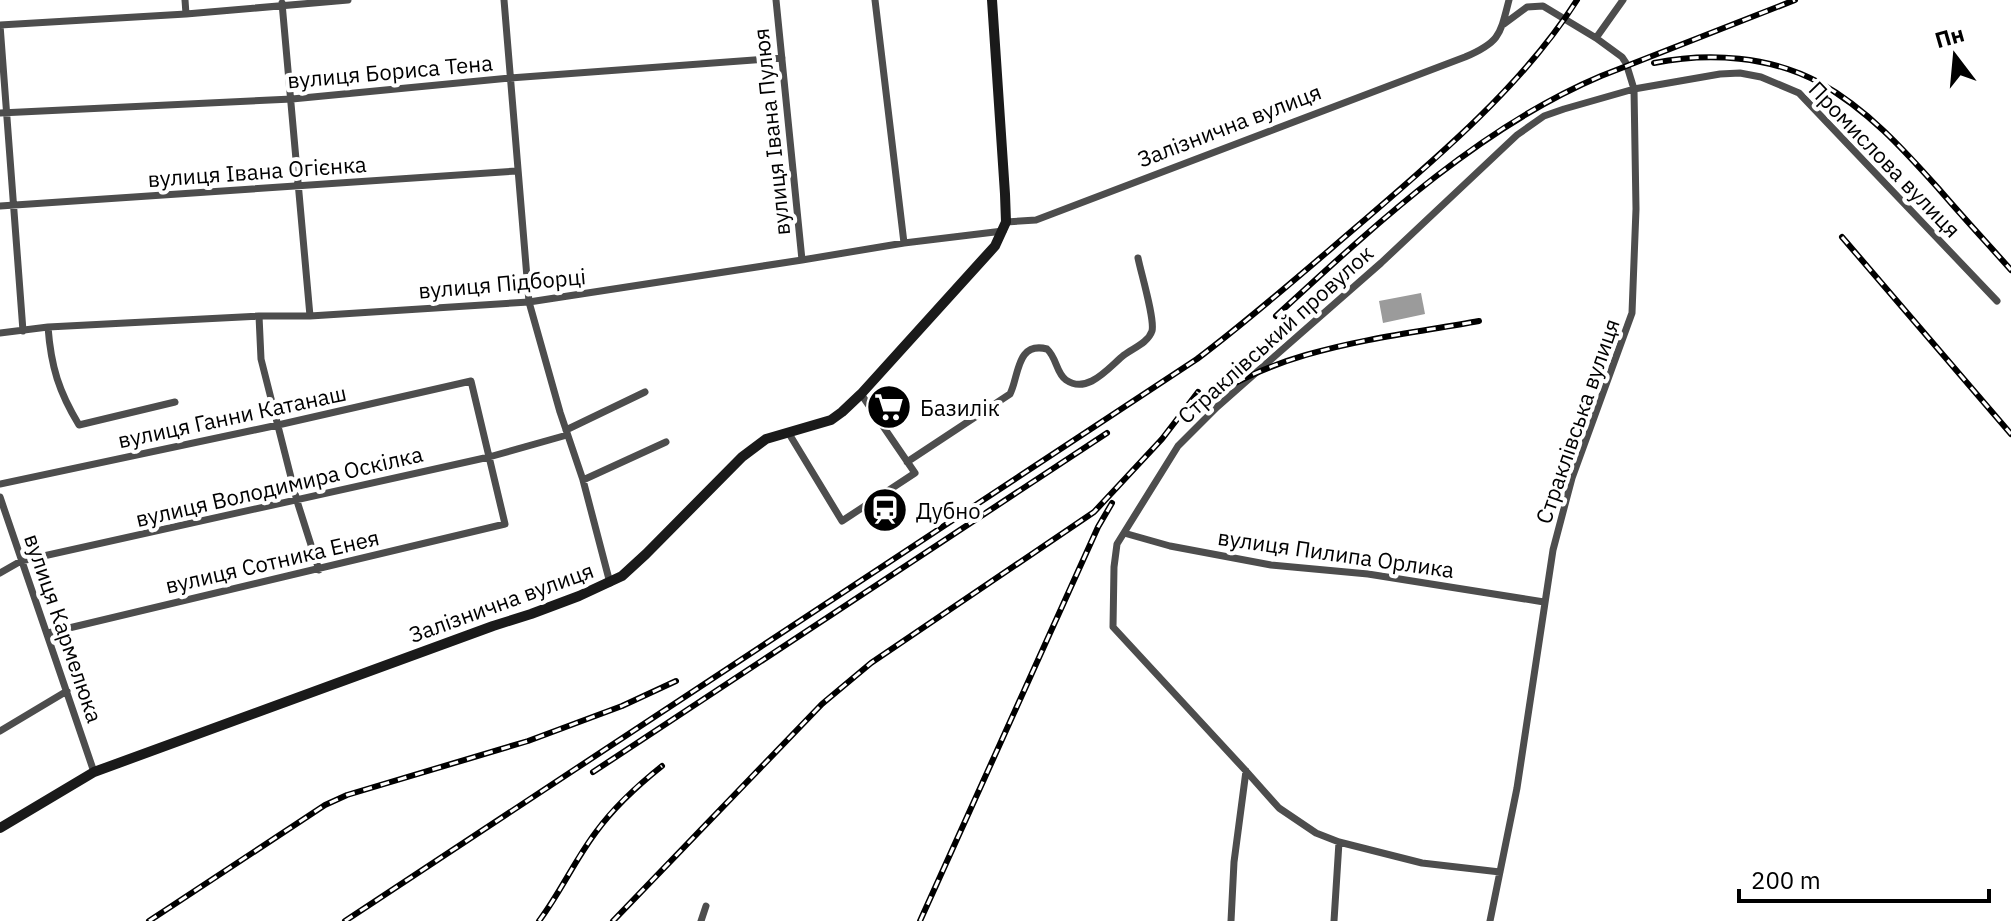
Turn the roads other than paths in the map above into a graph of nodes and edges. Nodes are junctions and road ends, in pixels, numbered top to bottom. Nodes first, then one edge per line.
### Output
1 (185, 0) edge
2 (348, 0) edge
3 (504, 0) edge
4 (776, 0) edge
5 (875, 0) edge
6 (992, 0) edge
7 (1509, 0) edge
8 (1623, 0) edge
9 (282, 2) edge
10 (186, 14) junction
11 (1504, 24) junction
12 (0, 25) edge
13 (1596, 38) junction
14 (782, 58) junction
15 (510, 78) junction
16 (1634, 89) junction
17 (292, 99) junction
18 (3, 113) edge
19 (517, 171) junction
20 (298, 186) junction
21 (13, 205) junction
22 (0, 206) edge
23 (1005, 227) junction
24 (904, 243) junction
25 (1138, 258) dead end
26 (802, 260) junction
27 (1997, 301) dead end
28 (529, 302) junction
29 (259, 316) junction
30 (310, 316) junction
31 (48, 327) junction
32 (23, 331) junction
33 (0, 333) edge
34 (645, 392) dead end
35 (861, 394) junction
36 (175, 402) dead end
37 (278, 425) junction
38 (566, 432) junction
39 (788, 432) junction
40 (666, 442) dead end
41 (489, 457) junction
42 (907, 462) junction
43 (583, 480) junction
44 (0, 484) edge
45 (1, 501) edge
46 (297, 501) junction
47 (1124, 533) junction
48 (21, 561) junction
49 (319, 570) junction
50 (0, 573) edge
51 (610, 583) junction
52 (1544, 602) junction
53 (48, 633) junction
54 (67, 691) junction
55 (0, 731) edge
56 (1246, 771) junction
57 (94, 772) junction
58 (0, 828) edge
59 (1339, 842) junction
60 (1500, 872) junction
61 (706, 906) dead end
62 (701, 921) edge
63 (1231, 921) edge
64 (1334, 921) edge
65 (1490, 921) edge

1 - 10 street
2 - 9 street
3 - 15 street
4 - 14 street, вулиця Івана Пулюя
5 - 24 street
6 - 23 main road
7 - 11 street
8 - 13 street
9 - 10 street
9 - 17 street
10 - 12 street
11 - 13 street, Страклівська вулиця
11 - 23 street, Залізнична вулиця
12 - 18 street
13 - 16 street, Страклівська вулиця
14 - 15 street, вулиця Бориса Тена
14 - 26 street, вулиця Івана Пулюя
15 - 17 street, вулиця Бориса Тена
15 - 19 street
16 - 27 street, Промислова вулиця
16 - 47 street, Страклівський провулок
16 - 52 street, Страклівська вулиця
17 - 18 street, вулиця Бориса Тена
17 - 20 street
18 - 21 street
19 - 20 street, вулиця Івана Огієнка
19 - 28 street
20 - 21 street, вулиця Івана Огієнка
20 - 30 street
21 - 22 street, вулиця Івана Огієнка
21 - 32 street
23 - 24 street, вулиця Підборці
23 - 35 main road, Залізнична вулиця
24 - 26 street, вулиця Підборці
25 - 42 street
26 - 28 street, вулиця Підборці
28 - 30 street, вулиця Підборці
28 - 38 street
29 - 30 street, вулиця Підборці
29 - 31 street, вулиця Підборці
29 - 37 street
31 - 32 street, вулиця Підборці
31 - 36 street
32 - 33 street, вулиця Підборці
34 - 38 street, вулиця Володимира Оскілка
35 - 39 main road, Залізнична вулиця
35 - 42 street
37 - 41 street, вулиця Ганни Катанаш
37 - 44 street, вулиця Ганни Катанаш
37 - 46 street
38 - 41 street, вулиця Володимира Оскілка
38 - 43 street
39 - 42 street
39 - 51 main road, Залізнична вулиця
40 - 43 street
41 - 46 street, вулиця Володимира Оскілка
41 - 49 street, вулиця Сотника Енея
43 - 51 street
45 - 48 street, вулиця Кармелюка
46 - 48 street, вулиця Володимира Оскілка
46 - 49 street
47 - 52 street, вулиця Пилипа Орлика
47 - 56 street, Страклівський провулок
48 - 50 street, вулиця Володимира Оскілка
48 - 53 street, вулиця Кармелюка
49 - 53 street, вулиця Сотника Енея
51 - 57 main road, Залізнична вулиця
52 - 60 street, Страклівська вулиця
53 - 54 street, вулиця Кармелюка
54 - 55 street
54 - 57 street, вулиця Кармелюка
56 - 59 street, Страклівський провулок
56 - 63 street
57 - 58 main road, Залізнична вулиця
59 - 60 street, Страклівський провулок
59 - 64 street
60 - 65 street, Страклівська вулиця
61 - 62 street

